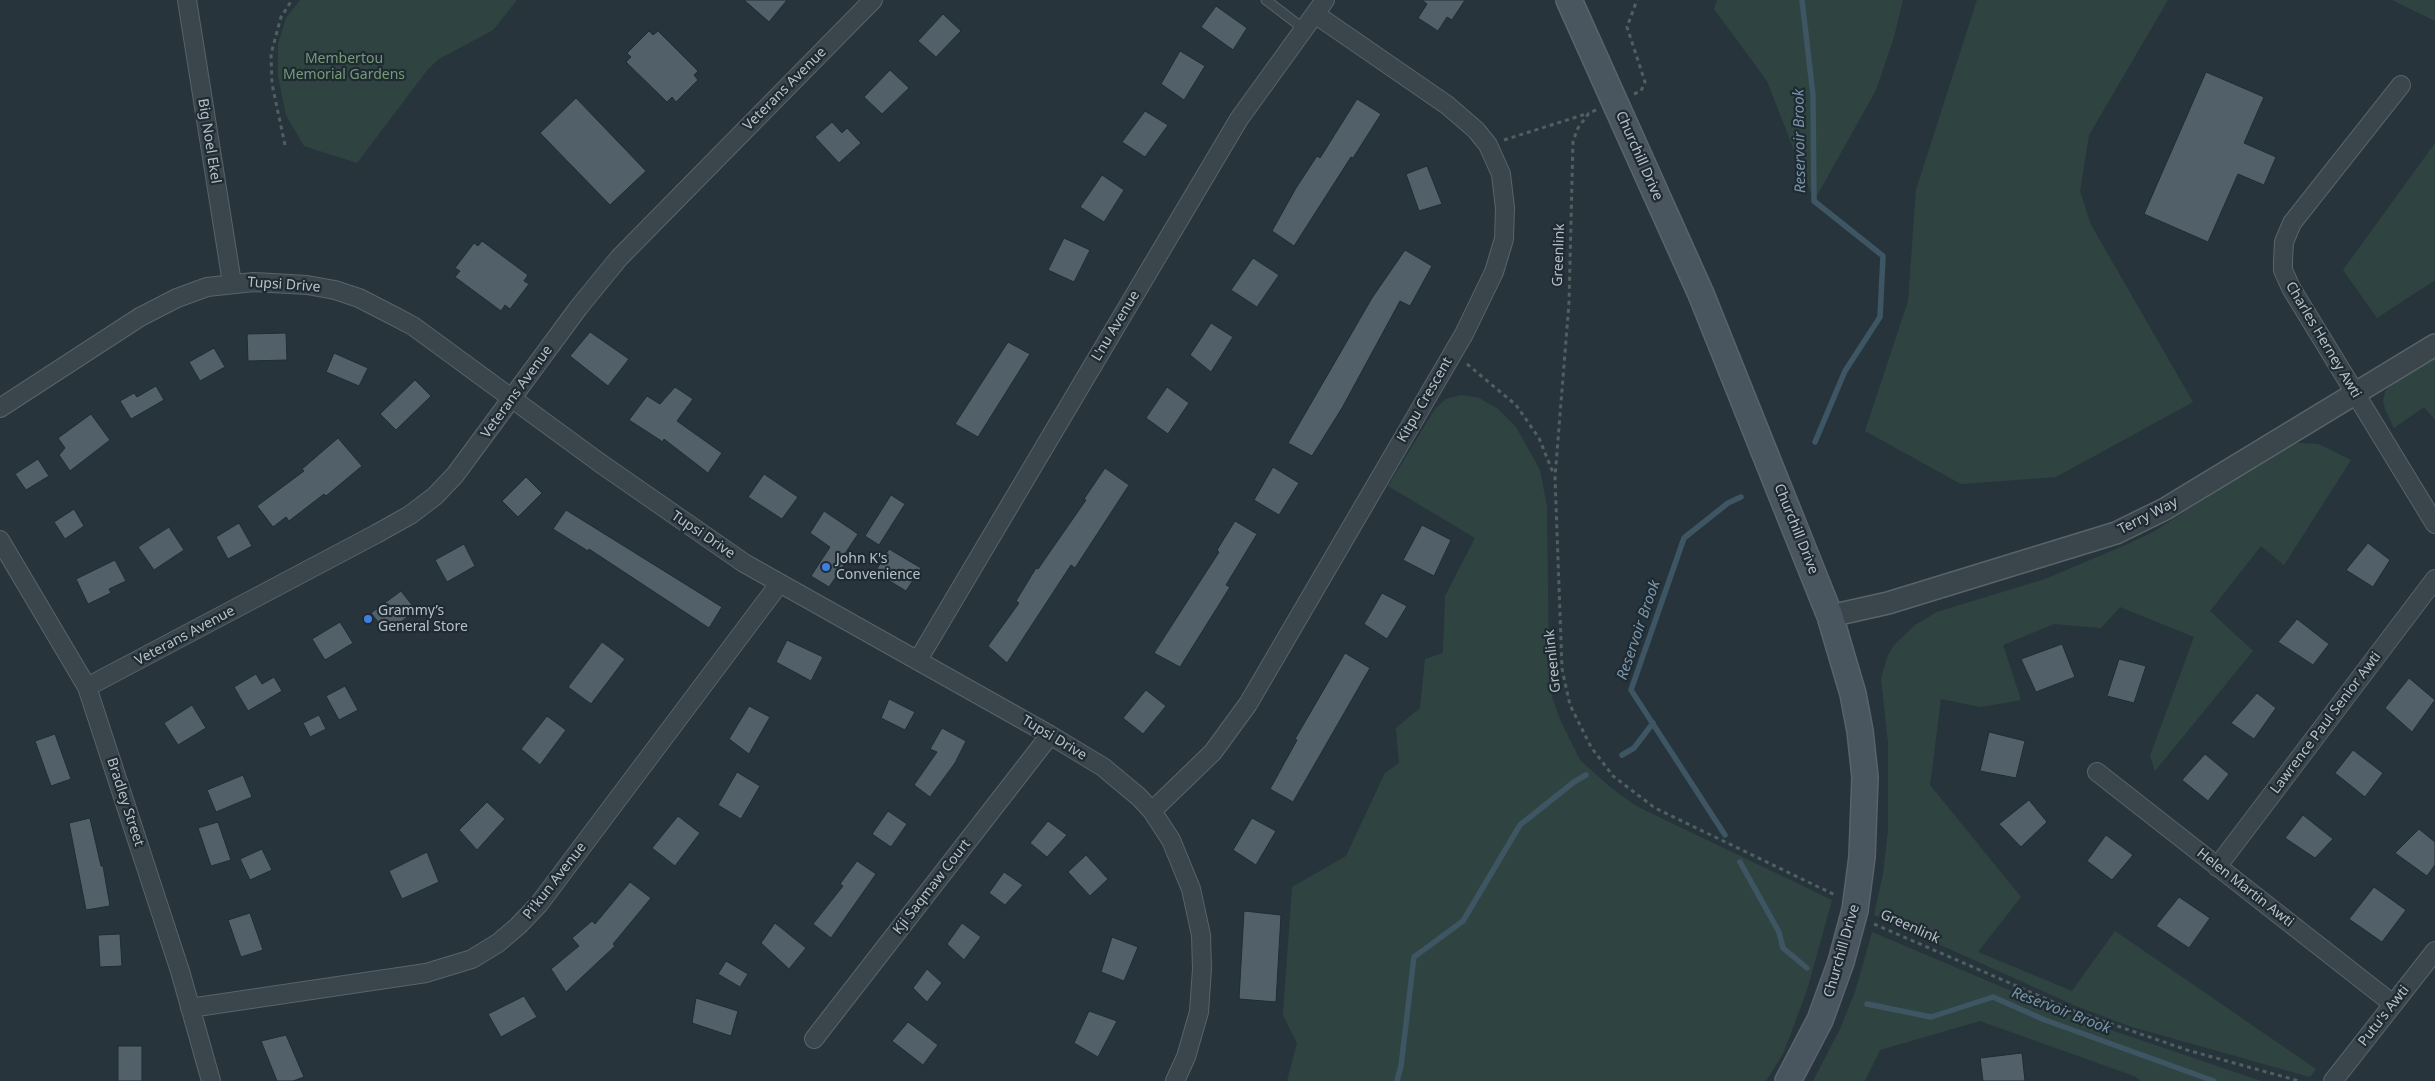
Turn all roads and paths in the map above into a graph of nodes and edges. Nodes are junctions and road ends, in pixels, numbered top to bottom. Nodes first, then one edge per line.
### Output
1 (187, 0) edge
2 (292, 0) edge
3 (873, 0) edge
4 (1266, 0) edge
5 (1325, 0) edge
6 (1568, 0) edge
7 (1637, 0) edge
8 (1315, 14) junction
9 (1304, 29) junction
10 (2401, 85) dead end
11 (1615, 102) junction
12 (1589, 113) junction
13 (285, 145) dead end
14 (1488, 145) junction
15 (232, 283) junction
16 (2435, 345) edge
17 (1453, 353) junction
18 (2356, 394) junction
19 (512, 399) junction
20 (0, 408) edge
21 (1555, 478) junction
22 (2435, 524) edge
23 (0, 540) edge
24 (2435, 579) edge
25 (779, 584) junction
26 (1830, 616) junction
27 (918, 660) junction
28 (87, 687) junction
29 (1050, 735) junction
30 (2097, 772) dead end
31 (1152, 811) junction
32 (2217, 867) junction
33 (1855, 910) junction
34 (2435, 951) edge
35 (2393, 1004) junction
36 (190, 1008) junction
37 (814, 1039) dead end
38 (211, 1081) edge
39 (1175, 1081) edge
40 (1788, 1081) edge
41 (2299, 1081) edge
42 (2333, 1081) edge

1 - 15 street, Big Noel Ekel
2 - 13 path
3 - 19 street, Veterans Avenue
4 - 9 lane
5 - 8 street, L'nu Avenue
6 - 11 main road, Churchill Drive
7 - 11 path
8 - 9 street, L'nu Avenue
8 - 14 street, Kitpu Crescent
9 - 27 street, L'nu Avenue
10 - 18 street, Charles Herney Awti
11 - 12 path
11 - 26 main road, Churchill Drive
12 - 14 path
12 - 21 path, Greenlink
14 - 17 street, Kitpu Crescent
15 - 19 street, Tupsi Drive
15 - 20 street, Tupsi Drive
16 - 18 street, Terry Way
17 - 21 path
17 - 31 street, Kitpu Crescent
18 - 22 street, Charles Herney Awti
18 - 26 street, Terry Way
19 - 25 street, Tupsi Drive
19 - 28 street, Veterans Avenue
21 - 33 path, Greenlink
23 - 28 street, Bradley Street
24 - 32 street, Lawrence Paul Senior Awti
25 - 27 street, Tupsi Drive
25 - 36 street, Pi'kun Avenue
26 - 33 main road, Churchill Drive
27 - 29 street, Tupsi Drive
28 - 36 street, Bradley Street
29 - 31 street, Tupsi Drive
29 - 37 street, Kji Saqmaw Court
30 - 32 street, Helen Martin Awti
31 - 39 street, Tupsi Drive
32 - 35 street, Helen Martin Awti
33 - 40 main road, Churchill Drive
33 - 41 path, Greenlink
34 - 35 street, Putu's Awti
35 - 42 street, Putu's Awti
36 - 38 street, Bradley Street

